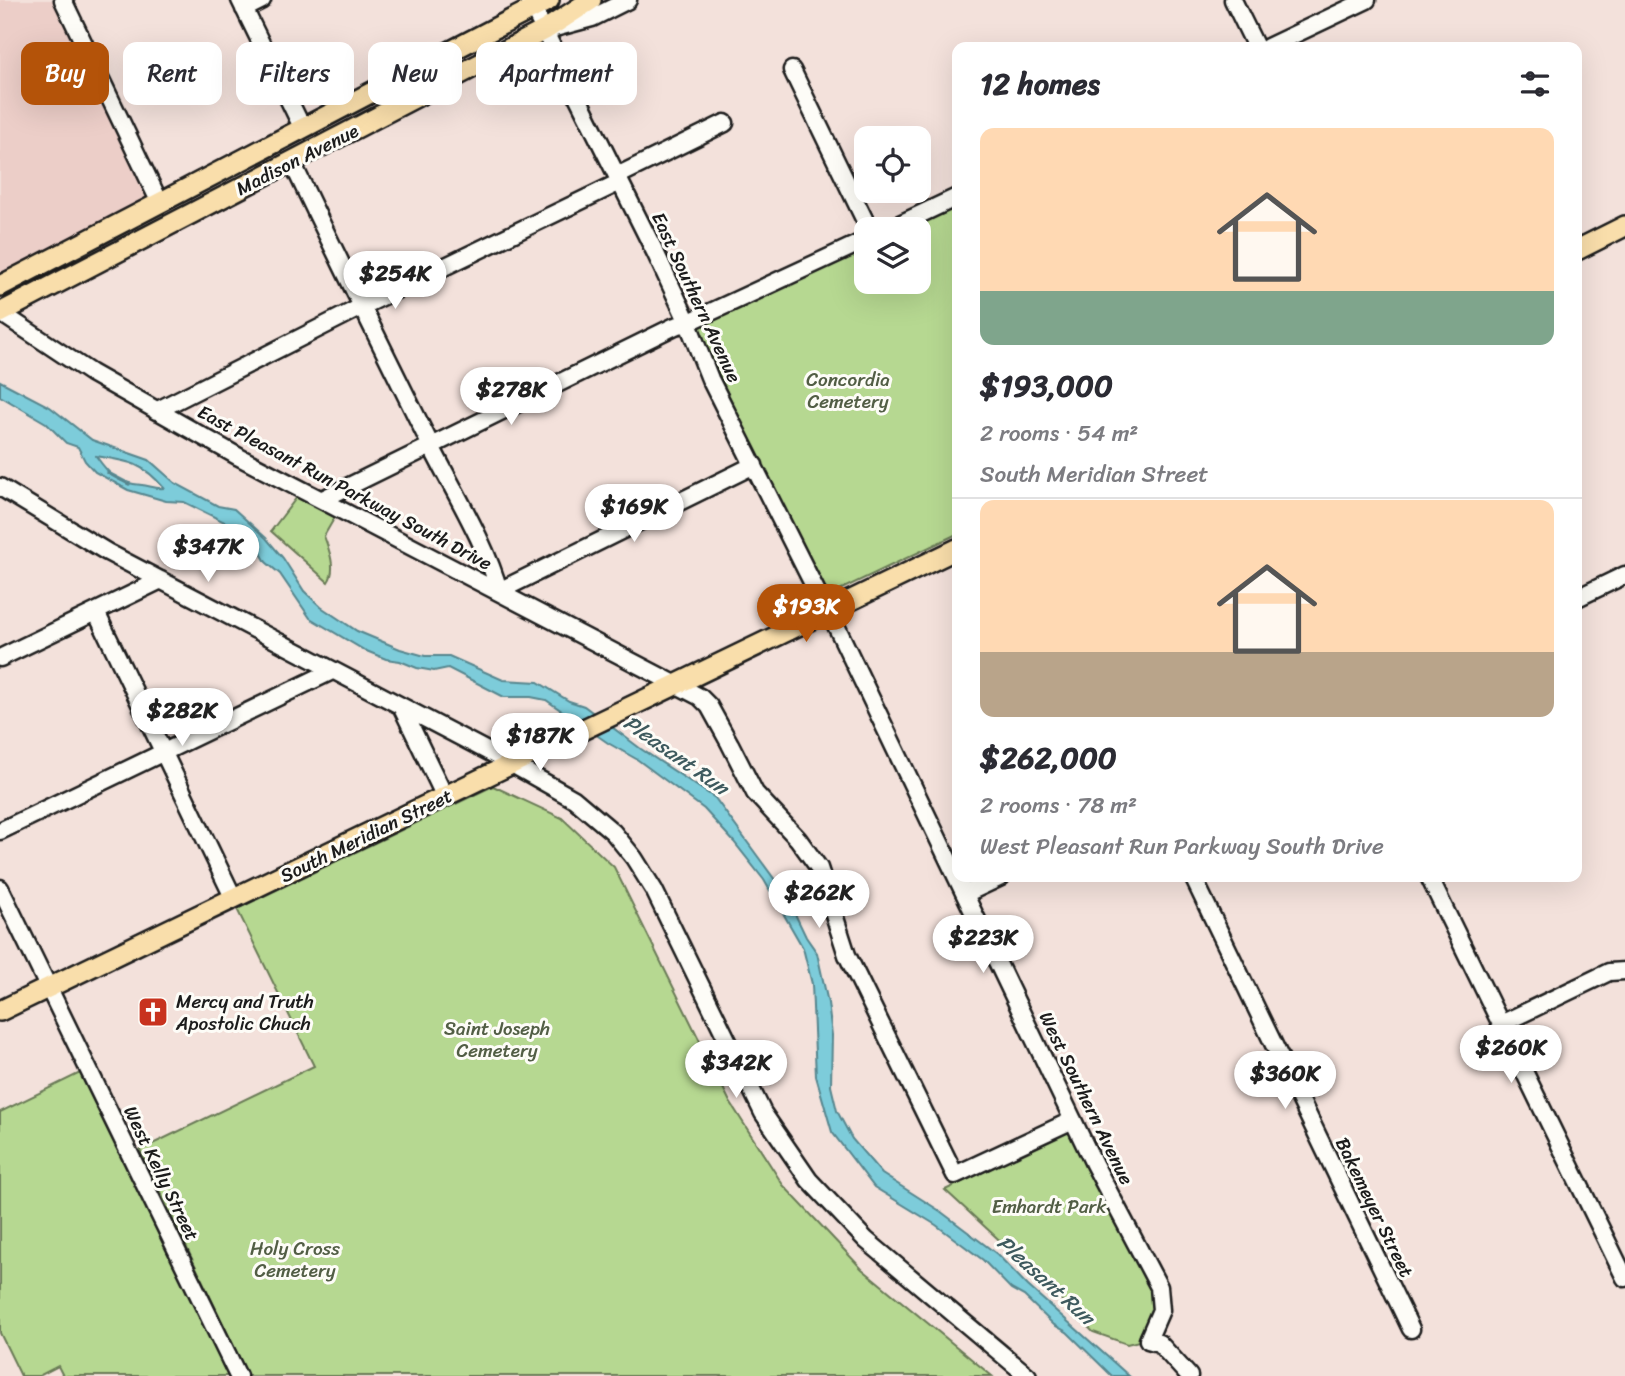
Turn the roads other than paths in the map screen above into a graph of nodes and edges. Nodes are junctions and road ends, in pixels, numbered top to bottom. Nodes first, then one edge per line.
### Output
1 (63, 0) edge
2 (262, 0) edge
3 (591, 0) edge
4 (628, 0) edge
5 (1233, 0) edge
6 (1367, 0) edge
7 (537, 3) edge
8 (242, 4) edge
9 (545, 30) junction
10 (1254, 42) edge
11 (1279, 42) edge
12 (792, 71) dead end
13 (725, 123) dead end
14 (303, 129) junction
15 (292, 162) junction
16 (619, 179) junction
17 (952, 199) edge
18 (160, 203) junction
19 (863, 217) edge
20 (914, 217) edge
21 (1625, 226) edge
22 (854, 246) edge
23 (1582, 248) edge
24 (0, 286) edge
25 (361, 307) junction
26 (0, 313) edge
27 (687, 323) junction
28 (156, 411) junction
29 (431, 445) junction
30 (754, 465) junction
31 (0, 487) edge
32 (323, 499) junction
33 (952, 551) edge
34 (1625, 575) edge
35 (161, 580) junction
36 (499, 591) junction
37 (1582, 596) edge
38 (829, 611) junction
39 (96, 612) junction
40 (0, 658) edge
41 (332, 671) junction
42 (677, 684) junction
43 (401, 706) junction
44 (164, 752) junction
45 (512, 764) junction
46 (445, 797) junction
47 (0, 831) edge
48 (952, 867) edge
49 (959, 882) edge
50 (990, 882) edge
51 (1195, 882) edge
52 (1431, 882) edge
53 (0, 888) edge
54 (965, 894) junction
55 (234, 899) junction
56 (1625, 971) edge
57 (48, 988) junction
58 (0, 1011) edge
59 (1501, 1024) junction
60 (1073, 1120) junction
61 (1625, 1278) edge
62 (1411, 1329) dead end
63 (238, 1376) edge
64 (1028, 1376) edge
65 (1189, 1376) edge

1 - 18 street
2 - 8 street
3 - 9 main road, Madison Avenue
4 - 9 street
5 - 10 street
6 - 11 street
7 - 9 street, East Southern Avenue
7 - 14 main road, Madison Avenue
8 - 14 street
9 - 15 main road, Madison Avenue
9 - 16 street, East Southern Avenue
12 - 19 street
13 - 16 street
14 - 18 main road, Madison Avenue
15 - 25 street
15 - 26 main road, Madison Avenue
16 - 25 street
16 - 27 street, East Southern Avenue
17 - 20 street
18 - 24 main road, Madison Avenue
21 - 23 main road
22 - 27 street
25 - 28 street
25 - 29 street
26 - 28 street, East Pleasant Run Parkway South Drive
27 - 29 street
27 - 30 street, East Southern Avenue
28 - 32 street, East Pleasant Run Parkway South Drive
29 - 32 street
29 - 36 street
30 - 36 street
30 - 38 street, East Southern Avenue
31 - 35 street
32 - 36 street, East Pleasant Run Parkway South Drive
33 - 38 main road, South Meridian Street
34 - 37 street
35 - 39 street
35 - 41 street
36 - 42 street, East Pleasant Run Parkway South Drive
38 - 42 main road, South Meridian Street
38 - 48 street, West Southern Avenue
39 - 40 street
39 - 44 street
41 - 43 street
41 - 44 street
42 - 45 main road, South Meridian Street
42 - 60 street, East Pleasant Run Parkway South Drive
43 - 45 street
43 - 46 street
44 - 47 street
44 - 55 street
45 - 46 main road, South Meridian Street
45 - 64 street
46 - 55 main road, South Meridian Street
49 - 54 street, West Southern Avenue
50 - 54 street
51 - 62 street, Bakemeyer Street
52 - 59 street
53 - 57 street, West Kelly Street
54 - 60 street, West Southern Avenue
55 - 57 main road, South Meridian Street
56 - 59 street
57 - 58 main road, South Meridian Street
57 - 63 street, West Kelly Street
59 - 61 street
60 - 65 street, West Southern Avenue

